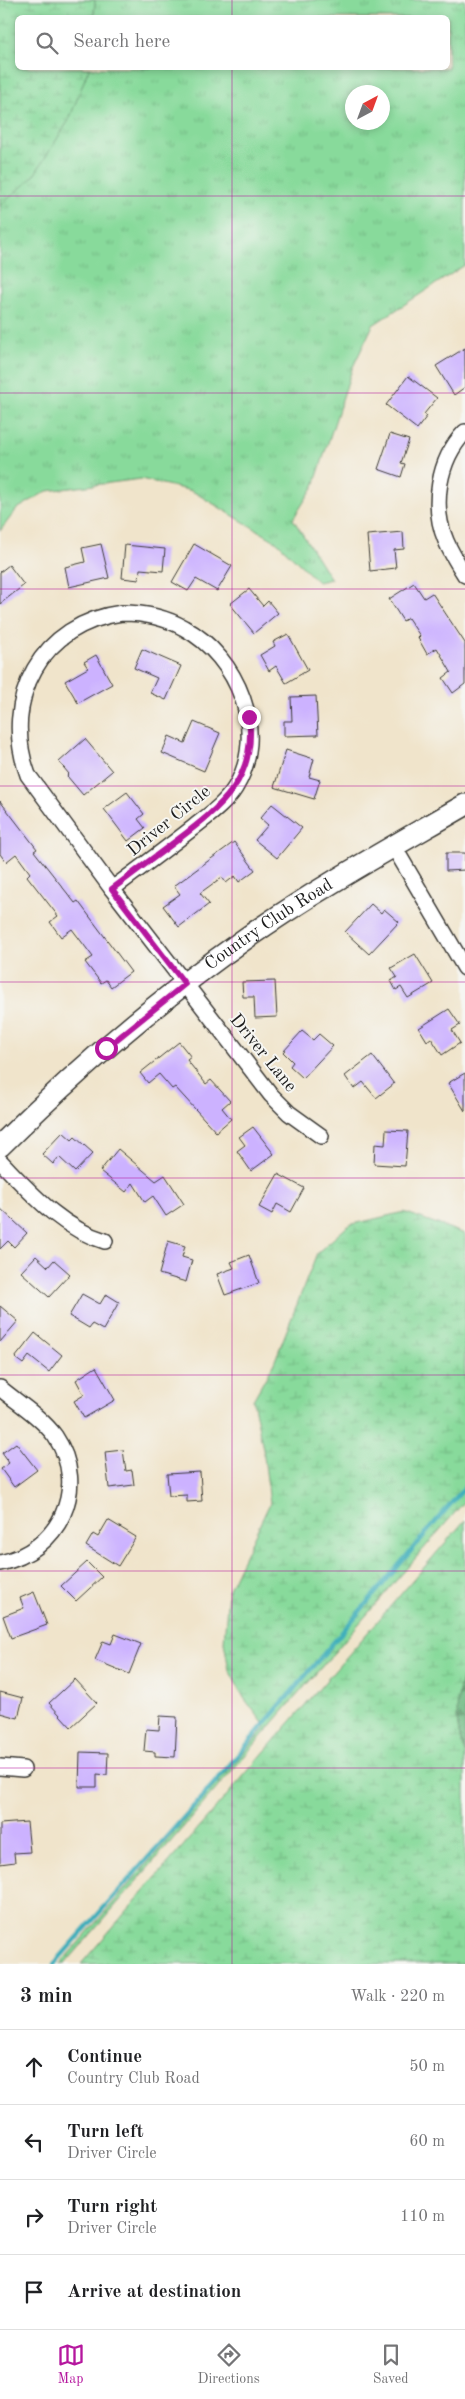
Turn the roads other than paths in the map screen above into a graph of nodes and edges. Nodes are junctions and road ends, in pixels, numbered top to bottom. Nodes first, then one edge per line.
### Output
1 (465, 432) edge
2 (465, 575) edge
3 (465, 805) edge
4 (394, 847) junction
5 (112, 889) junction
6 (465, 968) edge
7 (185, 984) junction
8 (321, 1136) dead end
9 (0, 1146) edge
10 (0, 1161) edge
11 (105, 1240) dead end
12 (0, 1388) edge
13 (0, 1563) edge
14 (0, 1768) edge
15 (24, 1769) dead end

1 - 2 street
3 - 4 street, Country Club Road
4 - 6 street
4 - 7 street, Country Club Road
5 - 5 street, Driver Circle
5 - 7 street, Driver Circle
7 - 8 street, Driver Lane
7 - 9 street, Country Club Road
10 - 11 street
12 - 13 street
14 - 15 street

